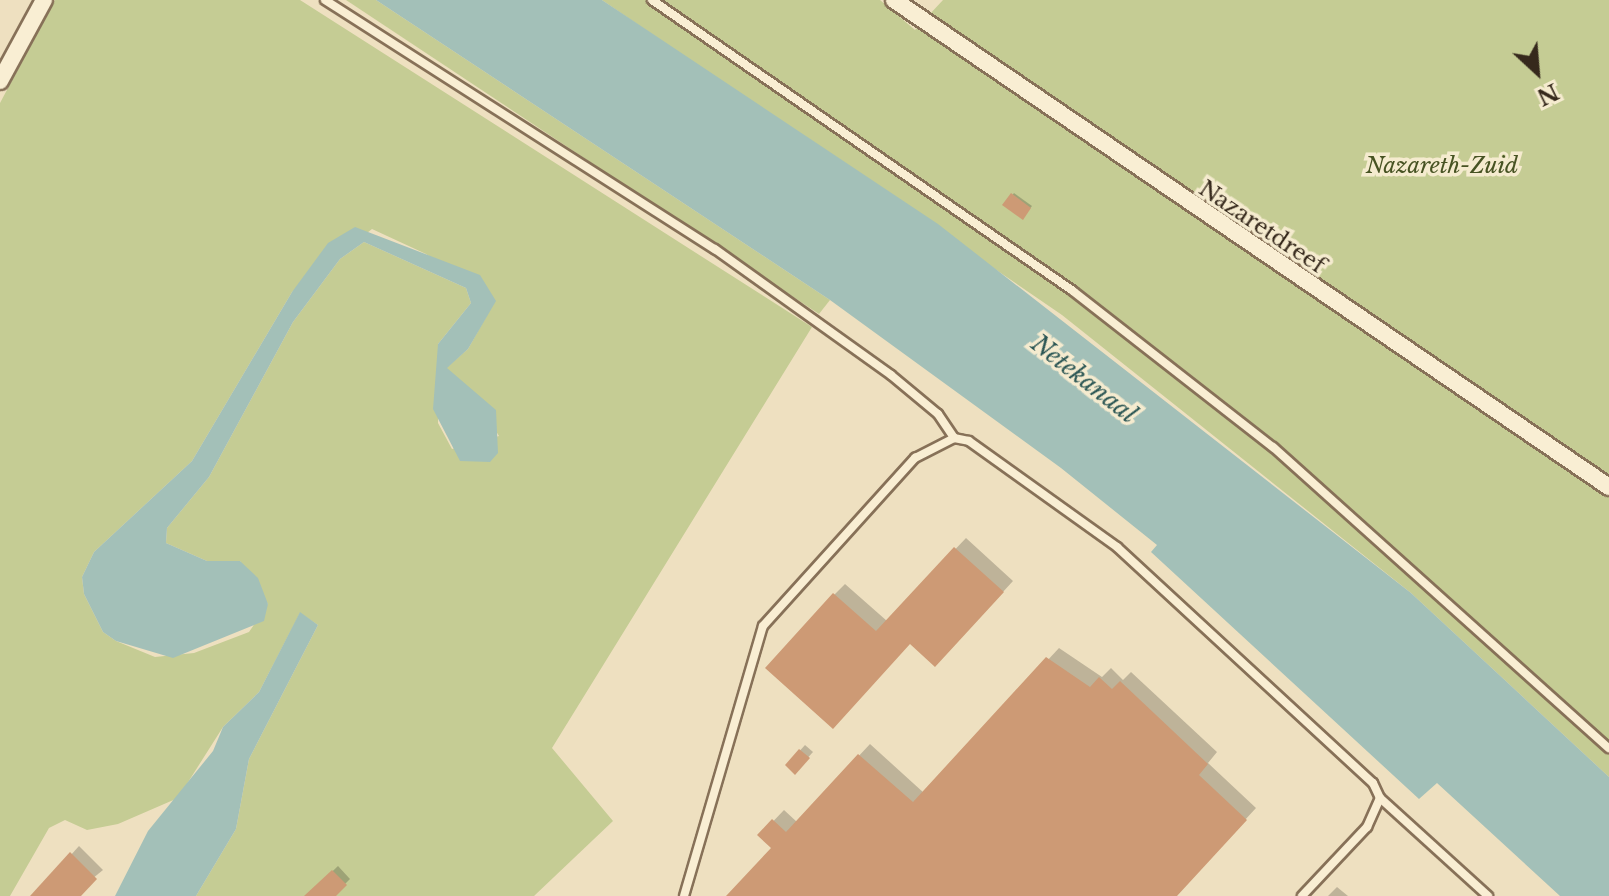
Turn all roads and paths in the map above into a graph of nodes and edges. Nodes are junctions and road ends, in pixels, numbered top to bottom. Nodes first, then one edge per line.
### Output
1 (44, 0) edge
2 (325, 0) edge
3 (652, 0) edge
4 (894, 0) edge
5 (0, 81) edge
6 (954, 438) junction
7 (1609, 487) edge
8 (1609, 748) edge
9 (1380, 798) junction
10 (684, 896) edge
11 (1302, 896) edge
12 (1488, 896) edge

1 - 5 street
2 - 6 lane
3 - 8 lane
4 - 7 street, Nazaretdreef
6 - 9 lane
6 - 10 lane
9 - 11 lane
9 - 12 lane

